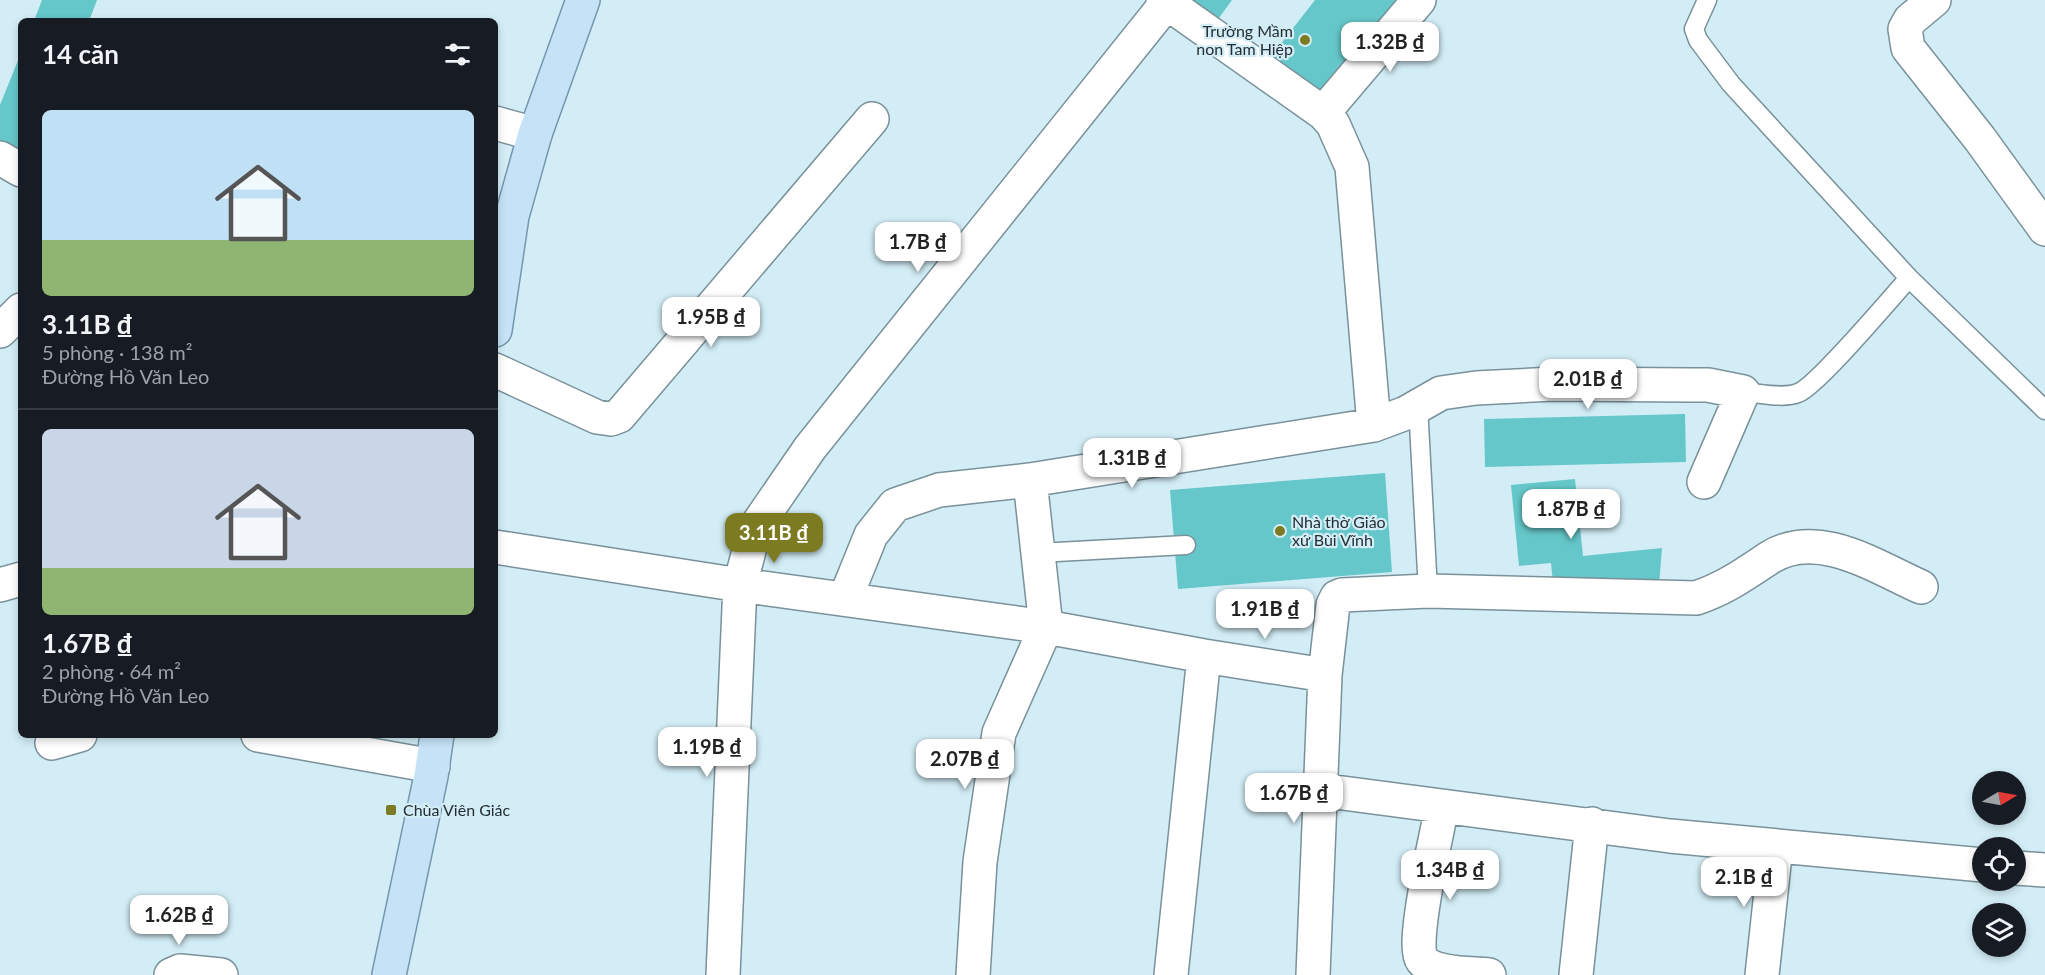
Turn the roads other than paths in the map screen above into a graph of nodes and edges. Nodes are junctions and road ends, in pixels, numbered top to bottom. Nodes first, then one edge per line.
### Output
1 (583, 0) edge
2 (1419, 0) edge
3 (1707, 0) edge
4 (1934, 0) edge
5 (1167, 1) edge
6 (1323, 112) junction
7 (872, 119) dead end
8 (498, 124) edge
9 (535, 134) junction
10 (0, 158) edge
11 (18, 168) edge
12 (2045, 229) edge
13 (1909, 278) junction
14 (498, 310) edge
15 (18, 313) edge
16 (0, 331) edge
17 (498, 371) edge
18 (1743, 392) junction
19 (1418, 405) junction
20 (2045, 410) edge
21 (1374, 425) junction
22 (1030, 480) junction
23 (1704, 482) dead end
24 (1186, 545) dead end
25 (498, 547) edge
26 (1038, 553) junction
27 (18, 580) edge
28 (0, 585) edge
29 (740, 585) junction
30 (1921, 587) dead end
31 (1428, 591) junction
32 (845, 599) junction
33 (1046, 627) junction
34 (1204, 656) junction
35 (1325, 675) junction
36 (291, 738) edge
37 (435, 751) edge
38 (1320, 790) junction
39 (1442, 806) junction
40 (1592, 824) junction
41 (1776, 846) junction
42 (1972, 864) edge
43 (2026, 869) edge
44 (2045, 870) edge
45 (171, 975) edge
46 (221, 975) edge
47 (389, 975) edge
48 (723, 975) edge
49 (973, 975) edge
50 (1171, 975) edge
51 (1313, 975) edge
52 (1489, 975) edge
53 (1576, 975) edge
54 (1762, 975) edge

1 - 9 main road
2 - 6 street
3 - 13 lane
4 - 12 street
5 - 6 street
5 - 29 street
6 - 21 street
7 - 17 street
8 - 9 street
9 - 14 main road
10 - 11 street
13 - 18 lane
13 - 20 lane
15 - 16 street
18 - 19 street
18 - 23 street
19 - 21 street
19 - 31 lane
21 - 22 street
22 - 26 street
22 - 32 street
24 - 26 lane
25 - 29 street
26 - 33 street
27 - 28 street
29 - 32 street
29 - 48 street
30 - 31 street
31 - 35 street
32 - 33 street
33 - 34 street
33 - 49 street
34 - 35 street
34 - 50 street
35 - 38 street
36 - 37 street
37 - 47 main road
38 - 39 street
38 - 51 street
39 - 40 street
39 - 52 street
40 - 41 street
40 - 53 street
41 - 42 street
41 - 54 street
43 - 44 street
45 - 46 street

